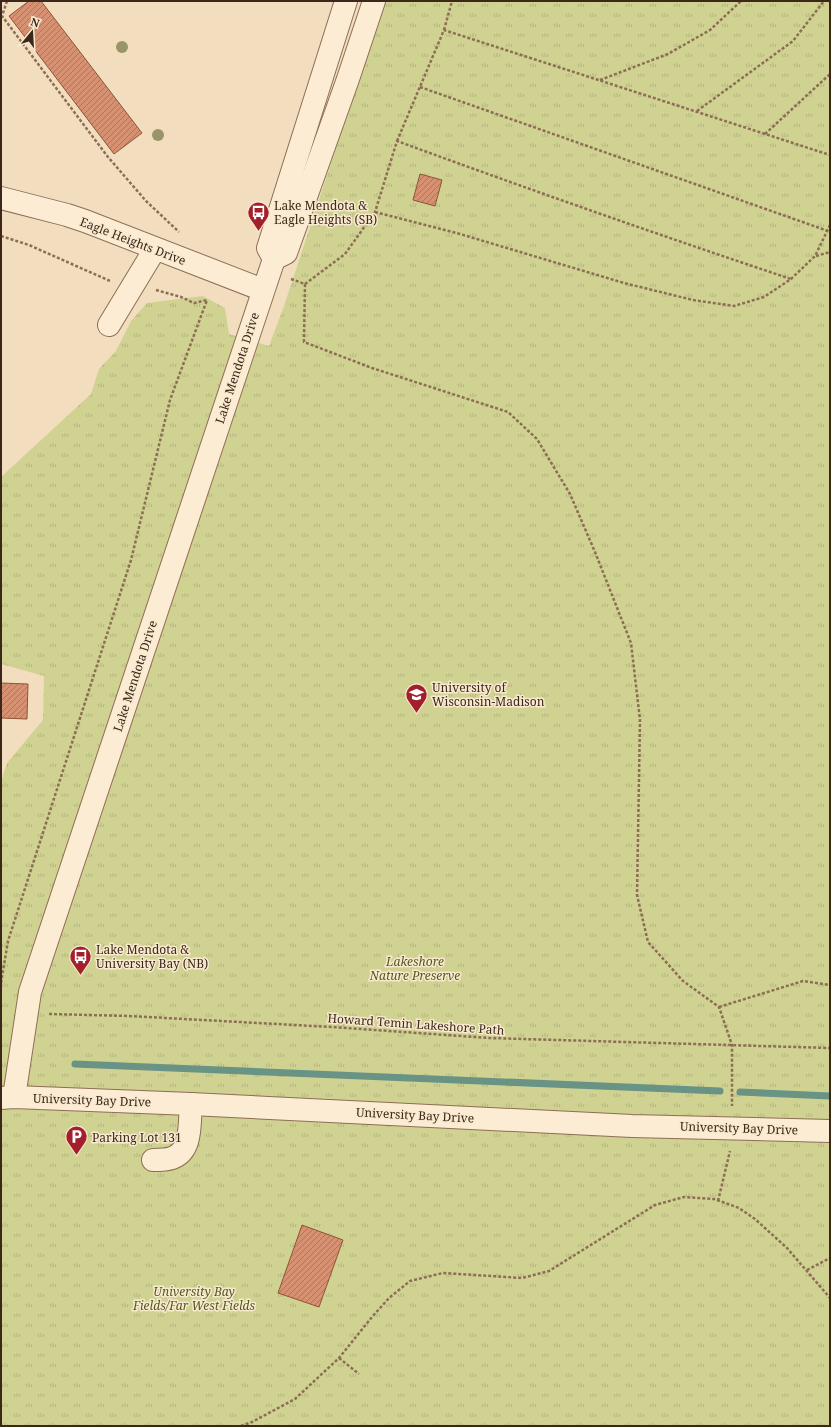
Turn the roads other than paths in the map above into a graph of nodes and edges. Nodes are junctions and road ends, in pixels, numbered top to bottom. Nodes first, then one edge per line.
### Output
1 (346, 1) edge
2 (374, 1) edge
3 (1, 198) edge
4 (155, 249) junction
5 (269, 273) junction
6 (110, 325) dead end
7 (8, 1098) edge
8 (191, 1104) junction
9 (830, 1131) edge
10 (153, 1160) dead end

1 - 5 street
2 - 5 street
3 - 4 street, Eagle Heights Drive
4 - 5 street, Eagle Heights Drive
4 - 6 street
5 - 7 street, Lake Mendota Drive
7 - 8 street, University Bay Drive
8 - 9 street, University Bay Drive
8 - 10 street

